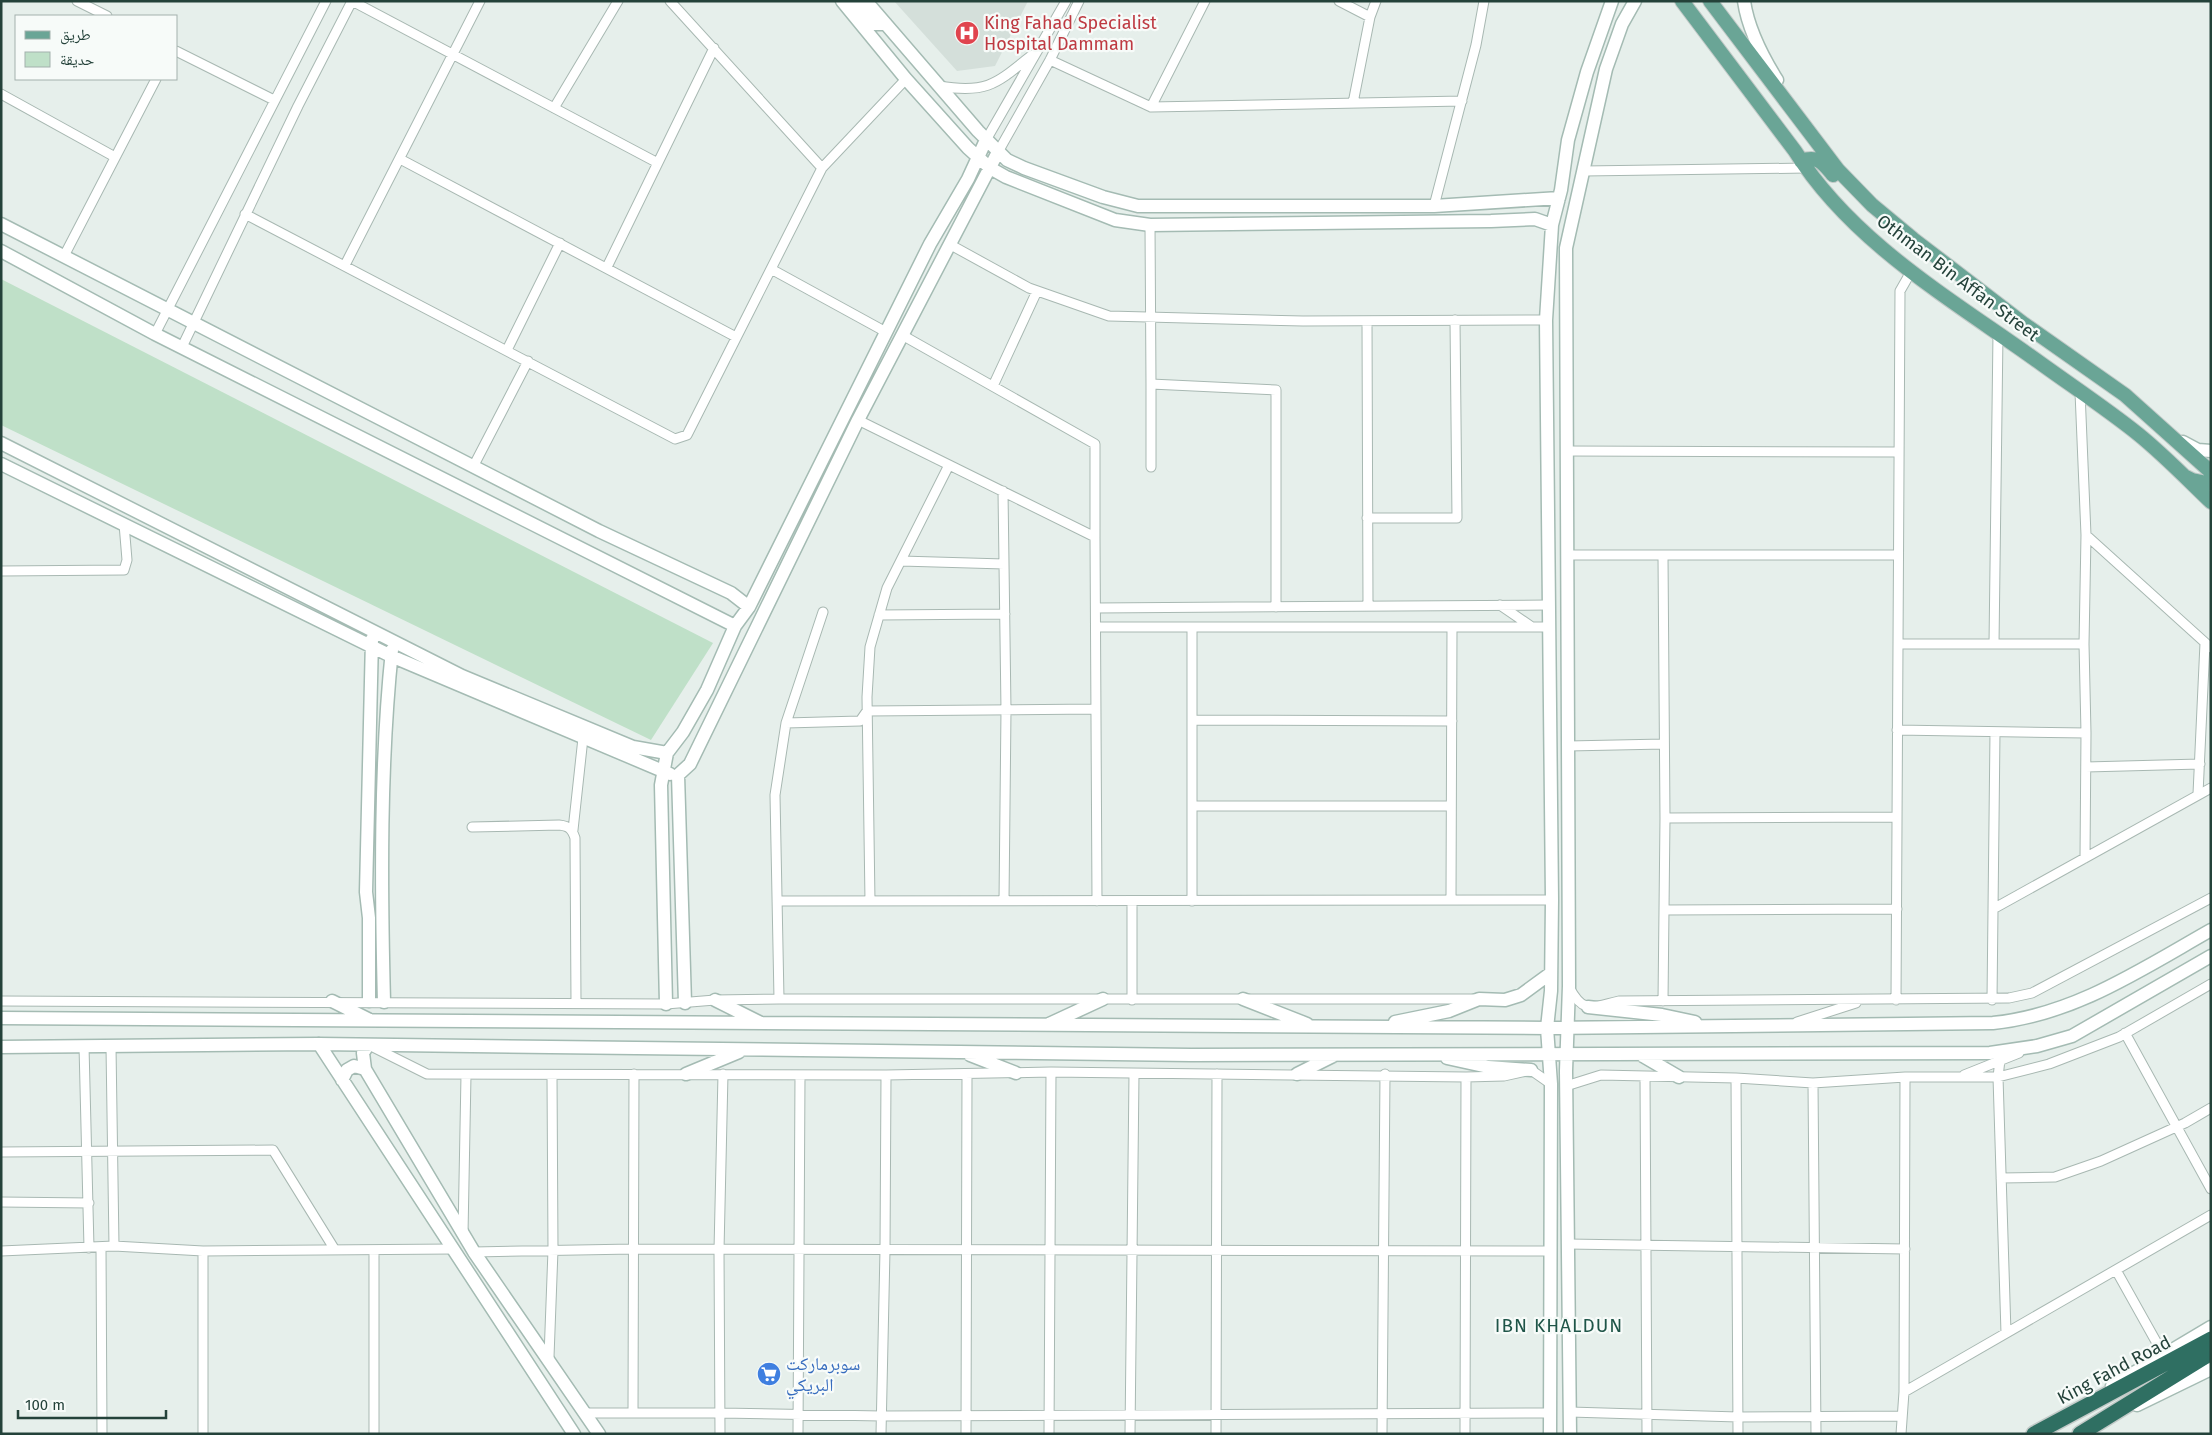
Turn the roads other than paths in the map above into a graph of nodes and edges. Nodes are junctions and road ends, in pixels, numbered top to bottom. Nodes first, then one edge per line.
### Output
1 (77, 1) edge
2 (326, 1) edge
3 (352, 1) edge
4 (480, 1) edge
5 (618, 1) edge
6 (670, 1) edge
7 (842, 1) edge
8 (846, 1) edge
9 (866, 1) edge
10 (1066, 1) edge
11 (1079, 1) edge
12 (1205, 1) edge
13 (1339, 1) edge
14 (1376, 1) edge
15 (1484, 1) edge
16 (1612, 1) edge
17 (1635, 1) edge
18 (1682, 1) edge
19 (1710, 1) edge
20 (1744, 1) edge
21 (87, 4) edge
22 (105, 15) edge
23 (1370, 17) junction
24 (886, 24) junction
25 (714, 48) junction
26 (178, 52) edge
27 (1036, 52) junction
28 (454, 55) junction
29 (1050, 60) junction
30 (906, 79) junction
31 (155, 80) edge
32 (939, 86) junction
33 (1, 94) edge
34 (274, 100) junction
35 (1462, 101) junction
36 (1353, 103) junction
37 (1151, 106) junction
38 (554, 108) junction
39 (1800, 119) junction
40 (986, 140) junction
41 (998, 152) junction
42 (116, 157) junction
43 (977, 158) junction
44 (400, 159) junction
45 (656, 162) junction
46 (1804, 164) junction
47 (822, 168) junction
48 (990, 168) junction
49 (1584, 171) junction
50 (1559, 198) junction
51 (1434, 206) junction
52 (245, 214) junction
53 (1, 224) edge
54 (1552, 224) junction
55 (1150, 225) junction
56 (1898, 226) junction
57 (560, 243) junction
58 (949, 244) junction
59 (1, 251) edge
60 (64, 256) junction
61 (345, 264) junction
62 (606, 267) junction
63 (771, 269) junction
64 (1912, 270) junction
65 (1037, 291) junction
66 (167, 309) junction
67 (1150, 317) junction
68 (1455, 320) junction
69 (1546, 320) junction
70 (1367, 321) junction
71 (192, 322) junction
72 (886, 332) junction
73 (1998, 333) junction
74 (155, 334) junction
75 (902, 335) junction
76 (736, 337) junction
77 (182, 348) junction
78 (507, 350) junction
79 (528, 361) junction
80 (1151, 384) junction
81 (993, 386) junction
82 (2080, 392) junction
83 (858, 420) junction
84 (2171, 435) junction
85 (1, 443) edge
86 (1567, 451) junction
87 (1898, 452) junction
88 (2211, 452) edge
89 (1, 464) edge
90 (949, 464) junction
91 (473, 467) junction
92 (1150, 467) dead end
93 (2179, 472) junction
94 (2211, 472) edge
95 (2211, 484) edge
96 (1002, 491) junction
97 (2211, 502) edge
98 (1367, 518) junction
99 (124, 524) junction
100 (2086, 535) junction
101 (1095, 537) junction
102 (1568, 555) junction
103 (1898, 555) junction
104 (1662, 556) junction
105 (901, 561) junction
106 (1004, 564) junction
107 (1, 571) edge
108 (1500, 605) junction
109 (1549, 605) junction
110 (1368, 606) junction
111 (749, 607) junction
112 (1276, 607) junction
113 (1096, 608) junction
114 (823, 612) dead end
115 (1005, 614) junction
116 (879, 615) junction
117 (735, 626) junction
118 (1096, 627) junction
119 (1192, 627) junction
120 (1452, 628) junction
121 (1532, 628) junction
122 (1549, 628) junction
123 (372, 632) junction
124 (393, 642) junction
125 (1898, 644) junction
126 (1994, 644) junction
127 (2084, 644) junction
128 (2208, 645) edge
129 (372, 646) junction
130 (391, 656) junction
131 (1096, 709) junction
132 (1006, 710) junction
133 (867, 711) junction
134 (1192, 720) junction
135 (1452, 721) junction
136 (786, 723) junction
137 (1897, 730) junction
138 (1995, 732) junction
139 (2086, 732) junction
140 (583, 738) junction
141 (1664, 744) junction
142 (1568, 746) junction
143 (667, 753) junction
144 (2200, 764) junction
145 (2086, 767) junction
146 (662, 772) junction
147 (678, 775) junction
148 (2211, 788) edge
149 (2198, 794) junction
150 (1192, 806) junction
151 (1452, 806) junction
152 (1897, 817) junction
153 (1665, 818) junction
154 (472, 827) dead end
155 (573, 830) junction
156 (2085, 858) junction
157 (2211, 898) edge
158 (1451, 900) junction
159 (1552, 900) junction
160 (776, 901) junction
161 (870, 901) junction
162 (1004, 901) junction
163 (1097, 901) junction
164 (1132, 901) junction
165 (1192, 901) junction
166 (1897, 909) junction
167 (1993, 909) junction
168 (1664, 910) junction
169 (2211, 930) edge
170 (2209, 958) edge
171 (1551, 973) junction
172 (2211, 984) edge
173 (1568, 986) junction
174 (1103, 998) junction
175 (779, 999) junction
176 (1243, 999) junction
177 (1479, 999) junction
178 (715, 1000) junction
179 (1132, 1000) junction
180 (1866, 1000) junction
181 (1896, 1000) junction
182 (1992, 1000) junction
183 (1, 1001) edge
184 (332, 1001) junction
185 (369, 1001) junction
186 (1662, 1001) junction
187 (384, 1002) junction
188 (576, 1003) junction
189 (685, 1003) junction
190 (666, 1004) junction
191 (1588, 1007) junction
192 (1, 1018) edge
193 (372, 1021) junction
194 (762, 1023) junction
195 (1046, 1025) junction
196 (1785, 1026) junction
197 (1314, 1027) junction
198 (1368, 1027) junction
199 (1722, 1027) junction
200 (1547, 1028) junction
201 (1566, 1028) junction
202 (2125, 1033) junction
203 (319, 1044) junction
204 (368, 1045) junction
205 (84, 1046) junction
206 (2036, 1046) junction
207 (1, 1047) edge
208 (111, 1047) junction
209 (745, 1050) junction
210 (963, 1052) junction
211 (1420, 1053) junction
212 (1339, 1054) junction
213 (1547, 1054) junction
214 (1567, 1054) junction
215 (1640, 1055) junction
216 (2000, 1060) junction
217 (365, 1069) junction
218 (1532, 1070) junction
219 (1051, 1072) junction
220 (1016, 1073) junction
221 (634, 1074) junction
222 (686, 1074) junction
223 (723, 1074) junction
224 (967, 1074) junction
225 (1134, 1074) junction
226 (1217, 1074) junction
227 (1297, 1074) junction
228 (1385, 1074) junction
229 (466, 1075) junction
230 (552, 1075) junction
231 (886, 1075) junction
232 (800, 1076) junction
233 (1466, 1077) junction
234 (1645, 1077) junction
235 (1679, 1077) junction
236 (1905, 1077) junction
237 (1998, 1077) junction
238 (1736, 1078) junction
239 (1956, 1078) junction
240 (342, 1080) junction
241 (1550, 1084) junction
242 (1813, 1084) junction
243 (1566, 1086) junction
244 (2211, 1108) edge
245 (2176, 1127) junction
246 (88, 1151) junction
247 (113, 1151) junction
248 (1, 1152) edge
249 (2001, 1178) junction
250 (2211, 1189) edge
251 (1, 1202) edge
252 (89, 1203) junction
253 (2211, 1215) edge
254 (464, 1235) junction
255 (1567, 1244) junction
256 (114, 1246) junction
257 (101, 1247) junction
258 (1645, 1247) junction
259 (1737, 1247) junction
260 (89, 1248) junction
261 (1816, 1248) junction
262 (454, 1249) junction
263 (633, 1249) junction
264 (1905, 1249) junction
265 (335, 1250) junction
266 (374, 1250) junction
267 (553, 1250) junction
268 (719, 1250) junction
269 (886, 1250) junction
270 (1050, 1250) junction
271 (1, 1251) edge
272 (203, 1251) junction
273 (799, 1251) junction
274 (965, 1251) junction
275 (1216, 1251) junction
276 (1382, 1251) junction
277 (474, 1252) junction
278 (1132, 1252) junction
279 (1466, 1252) junction
280 (1550, 1252) junction
281 (2116, 1270) junction
282 (2211, 1328) edge
283 (2006, 1333) junction
284 (2211, 1340) edge
285 (2211, 1353) edge
286 (2163, 1354) junction
287 (548, 1357) junction
288 (2211, 1369) edge
289 (1904, 1392) junction
290 (1570, 1412) junction
291 (2073, 1412) junction
292 (586, 1413) junction
293 (633, 1413) junction
294 (721, 1413) junction
295 (1551, 1413) junction
296 (1382, 1414) junction
297 (798, 1415) junction
298 (1216, 1415) junction
299 (1465, 1415) junction
300 (1647, 1415) junction
301 (881, 1416) junction
302 (966, 1416) junction
303 (1048, 1416) junction
304 (1130, 1416) junction
305 (1738, 1416) junction
306 (1816, 1416) junction
307 (1901, 1416) junction
308 (2103, 1421) junction
309 (569, 1431) edge
310 (102, 1434) edge
311 (203, 1434) edge
312 (374, 1434) edge
313 (599, 1434) edge
314 (720, 1434) edge
315 (798, 1434) edge
316 (881, 1434) edge
317 (966, 1434) edge
318 (1048, 1434) edge
319 (1130, 1434) edge
320 (1216, 1434) edge
321 (1382, 1434) edge
322 (1465, 1434) edge
323 (1550, 1434) edge
324 (1570, 1434) edge
325 (1647, 1434) edge
326 (1738, 1434) edge
327 (1816, 1434) edge
328 (1901, 1434) edge
329 (2034, 1434) edge
330 (2080, 1434) edge

1 - 21 street
2 - 34 street
3 - 28 street
3 - 52 street
4 - 28 street
5 - 38 street
6 - 25 street
7 - 30 street
8 - 24 street
9 - 24 street
10 - 27 street
11 - 29 street
12 - 37 street
13 - 23 street
14 - 23 street
15 - 35 street
16 - 50 street
17 - 49 street
18 - 46 main road, Othman Bin Affan Street
19 - 39 main road, Othman Bin Affan Street
20 - 39 street
21 - 22 street
23 - 36 street
24 - 32 street
25 - 45 street
25 - 47 street
26 - 34 street
27 - 32 street
27 - 40 street
28 - 38 street
28 - 44 street
29 - 37 street
29 - 41 street
30 - 43 street
30 - 47 street
31 - 42 street
32 - 40 street
33 - 42 street
34 - 66 street
35 - 36 street
35 - 51 street
36 - 37 street
38 - 45 street
39 - 56 main road, Othman Bin Affan Street
40 - 41 street
40 - 43 street
41 - 48 street
41 - 51 street
42 - 60 street
43 - 48 street
43 - 72 street
44 - 57 street
44 - 61 street
45 - 62 street
46 - 49 street
46 - 56 main road
46 - 64 main road, Othman Bin Affan Street
47 - 63 street
48 - 55 street
48 - 58 street
49 - 86 street
50 - 51 street
50 - 54 street
52 - 61 street
52 - 71 street
53 - 60 street
54 - 55 street
54 - 69 street
55 - 67 street
56 - 84 main road, Othman Bin Affan Street
57 - 62 street
57 - 78 street
58 - 65 street
58 - 75 street
59 - 74 street
60 - 66 street
61 - 78 street
62 - 76 street
63 - 72 street
63 - 76 street
64 - 73 main road, Othman Bin Affan Street
64 - 87 street
65 - 67 street
65 - 81 street
66 - 71 street
66 - 74 street
67 - 70 street
67 - 80 street
68 - 69 street
68 - 70 street
68 - 98 street
69 - 109 street
70 - 98 street
71 - 77 street
71 - 91 street
72 - 111 street
73 - 82 main road, Othman Bin Affan Street
73 - 126 street
74 - 77 street
75 - 81 street
75 - 83 street
76 - 79 street
77 - 117 street
78 - 79 street
79 - 91 street
80 - 92 street
80 - 112 street
81 - 101 street
82 - 93 main road, Othman Bin Affan Street
82 - 100 street
83 - 90 street
83 - 147 street
84 - 88 street
84 - 94 main road, Othman Bin Affan Street
85 - 123 street
86 - 87 street
86 - 102 street
87 - 103 street
89 - 99 street
90 - 96 street
90 - 105 street
91 - 111 street
93 - 95 main road
93 - 97 main road, Othman Bin Affan Street
96 - 101 street
96 - 106 street
98 - 110 street
99 - 107 street
99 - 129 street
100 - 127 street
100 - 128 street
101 - 113 street
102 - 104 street
102 - 142 street
103 - 104 street
103 - 125 street
104 - 141 street
105 - 106 street
105 - 116 street
106 - 115 street
108 - 109 street
108 - 110 street
108 - 121 street
109 - 122 street
110 - 112 street
111 - 117 street
112 - 113 street
113 - 118 street
114 - 136 street
115 - 116 street
115 - 132 street
116 - 133 street
117 - 143 street
118 - 119 street
118 - 131 street
119 - 120 street
119 - 134 street
120 - 121 street
120 - 135 street
121 - 122 street
122 - 159 street
123 - 124 street
123 - 129 street
124 - 130 street
124 - 143 street
125 - 126 street
125 - 137 street
126 - 127 street
127 - 139 street
128 - 144 street
129 - 130 street
129 - 185 street
130 - 140 street
130 - 187 street
131 - 132 street
131 - 163 street
132 - 133 street
132 - 162 street
133 - 136 street
133 - 161 street
134 - 135 street
134 - 150 street
135 - 151 street
136 - 160 street
137 - 138 street
137 - 152 street
138 - 139 street
138 - 167 street
139 - 145 street
140 - 146 street
140 - 155 street
141 - 142 street
141 - 153 street
142 - 173 street
143 - 146 street
144 - 145 street
144 - 149 street
145 - 156 street
146 - 147 street
146 - 190 street
147 - 189 street
148 - 149 street
149 - 156 street
150 - 151 street
150 - 165 street
151 - 158 street
152 - 153 street
152 - 166 street
153 - 168 street
154 - 155 street
155 - 188 street
156 - 167 street
157 - 182 street
158 - 159 street
158 - 165 street
159 - 171 street
160 - 161 street
160 - 175 street
161 - 162 street
162 - 163 street
163 - 164 street
164 - 165 street
164 - 179 street
166 - 168 street
166 - 181 street
167 - 182 street
168 - 186 street
169 - 196 street
170 - 206 street
171 - 177 street
171 - 200 street
172 - 202 street
173 - 191 street
173 - 201 street
174 - 175 street
174 - 179 street
174 - 195 street
175 - 178 street
176 - 177 street
176 - 179 street
176 - 197 street
177 - 198 street
178 - 189 street
178 - 194 street
180 - 181 street
180 - 186 street
180 - 196 street
181 - 182 street
183 - 184 street
184 - 185 street
184 - 193 street
185 - 187 street
186 - 191 street
187 - 188 street
188 - 190 street
189 - 190 street
191 - 199 street
192 - 193 street
193 - 194 street
194 - 195 street
195 - 197 street
196 - 199 street
197 - 198 street
198 - 200 street
199 - 201 street
200 - 201 street
200 - 213 street
201 - 214 street
202 - 237 street
202 - 245 street
203 - 204 street
203 - 208 street
203 - 240 street
204 - 209 street
204 - 217 street
204 - 229 street
205 - 207 street
205 - 208 street
205 - 246 street
206 - 215 street
206 - 216 street
208 - 247 street
209 - 210 street
209 - 222 street
210 - 212 street
210 - 220 street
211 - 212 street
211 - 213 street
211 - 218 street
212 - 227 street
213 - 214 street
213 - 241 street
214 - 215 street
214 - 243 street
215 - 235 street
216 - 237 street
216 - 239 street
217 - 240 street
217 - 254 street
218 - 233 street
218 - 241 street
219 - 220 street
219 - 225 street
219 - 270 street
220 - 224 street
221 - 222 street
221 - 230 street
221 - 263 street
222 - 223 street
223 - 232 street
223 - 268 street
224 - 231 street
224 - 274 street
225 - 226 street
225 - 278 street
226 - 227 street
226 - 275 street
227 - 228 street
228 - 233 street
228 - 276 street
229 - 230 street
229 - 254 street
230 - 267 street
231 - 232 street
231 - 269 street
232 - 273 street
233 - 279 street
234 - 235 street
234 - 243 street
234 - 258 street
235 - 238 street
236 - 239 street
236 - 242 street
236 - 264 street
237 - 239 street
237 - 249 street
238 - 242 street
238 - 259 street
240 - 262 street
241 - 280 street
242 - 261 street
243 - 255 street
244 - 245 street
245 - 249 street
245 - 250 street
246 - 247 street
246 - 248 street
246 - 252 street
247 - 256 street
247 - 265 street
249 - 283 street
251 - 252 street
252 - 260 street
253 - 281 street
254 - 277 street
255 - 258 street
255 - 290 street
256 - 257 street
256 - 272 street
257 - 260 street
257 - 310 street
258 - 259 street
258 - 300 street
259 - 261 street
259 - 305 street
260 - 271 street
261 - 264 street
261 - 306 street
262 - 266 street
262 - 309 street
263 - 267 street
263 - 268 street
263 - 293 street
264 - 289 street
265 - 266 street
265 - 272 street
266 - 312 street
267 - 277 street
267 - 287 street
268 - 273 street
268 - 294 street
269 - 273 street
269 - 274 street
269 - 301 street
270 - 274 street
270 - 278 street
270 - 303 street
272 - 311 street
273 - 297 street
274 - 302 street
275 - 276 street
275 - 278 street
275 - 298 street
276 - 279 street
276 - 296 street
277 - 287 street
278 - 304 street
279 - 280 street
279 - 299 street
280 - 295 street
281 - 283 street
281 - 286 street
282 - 286 street
283 - 289 street
284 - 291 highway, King Fahd Road
285 - 308 highway, King Fahd Road
286 - 291 street
287 - 292 street
288 - 308 street
289 - 307 street
290 - 300 street
290 - 324 street
291 - 329 highway, King Fahd Road
292 - 293 street
292 - 313 street
293 - 294 street
294 - 297 street
294 - 314 street
295 - 299 street
295 - 323 street
296 - 298 street
296 - 299 street
296 - 321 street
297 - 301 street
297 - 315 street
298 - 304 street
298 - 320 street
299 - 322 street
300 - 305 street
300 - 325 street
301 - 302 street
301 - 316 street
302 - 303 street
302 - 317 street
303 - 304 street
303 - 318 street
304 - 319 street
305 - 306 street
305 - 326 street
306 - 307 street
306 - 327 street
307 - 328 street
308 - 330 highway, King Fahd Road

